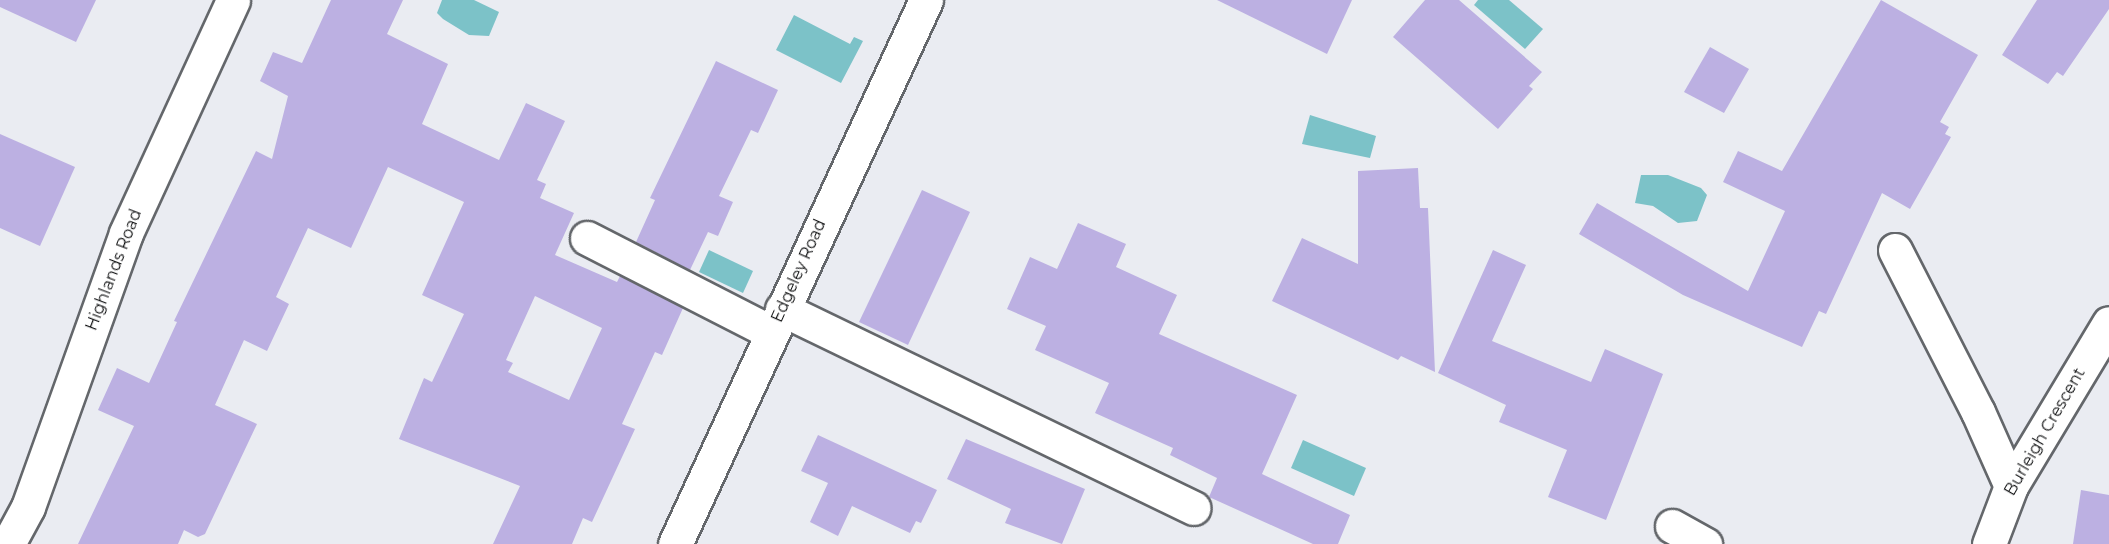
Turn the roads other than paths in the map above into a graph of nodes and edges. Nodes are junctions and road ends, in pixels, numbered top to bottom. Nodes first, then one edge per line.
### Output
1 (233, 0) edge
2 (926, 0) edge
3 (587, 238) dead end
4 (1894, 250) dead end
5 (776, 320) junction
6 (2109, 323) edge
7 (2011, 486) junction
8 (1193, 508) dead end
9 (1672, 526) dead end
10 (8, 544) edge
11 (675, 544) edge
12 (1705, 544) edge
13 (1989, 544) edge

1 - 10 street, Highlands Road
2 - 5 street, Edgeley Road
3 - 5 street
4 - 7 street
5 - 8 street
5 - 11 street, Edgeley Road
6 - 7 street, Burleigh Crescent
7 - 13 street, Burleigh Crescent
9 - 12 street

